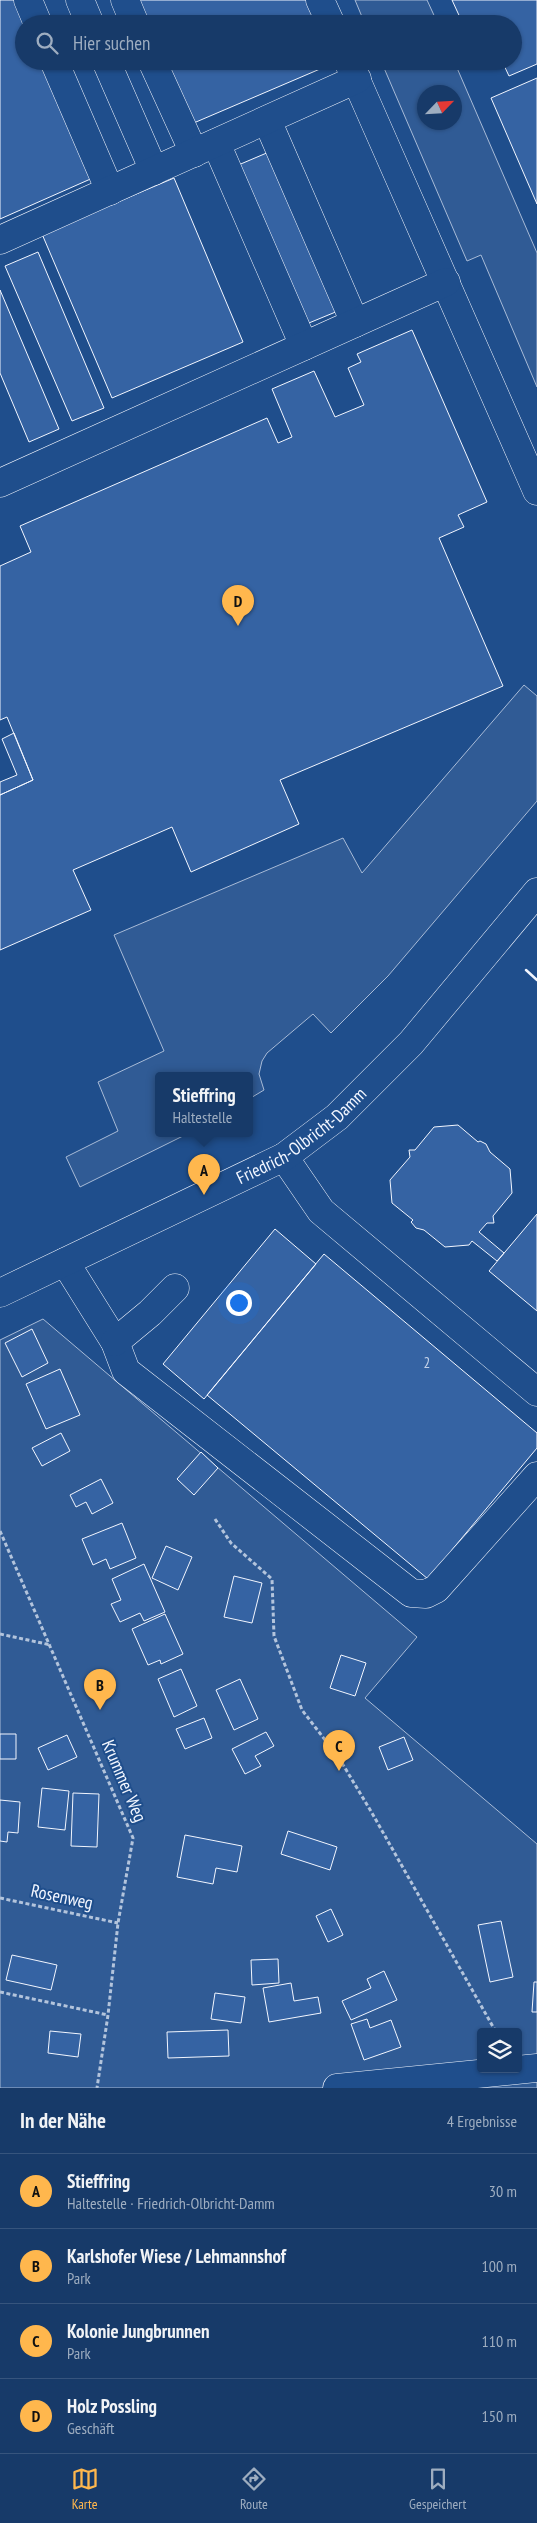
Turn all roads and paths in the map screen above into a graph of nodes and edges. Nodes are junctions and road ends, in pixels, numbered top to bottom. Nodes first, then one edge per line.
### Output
1 (28, 0) edge
2 (80, 0) edge
3 (125, 0) edge
4 (320, 0) edge
5 (34, 15) edge
6 (86, 15) edge
7 (132, 15) edge
8 (327, 15) edge
9 (58, 70) edge
10 (110, 70) edge
11 (157, 70) edge
12 (352, 70) edge
13 (267, 120) junction
14 (205, 148) junction
15 (154, 171) junction
16 (110, 190) junction
17 (0, 240) edge
18 (446, 282) junction
19 (355, 322) junction
20 (304, 346) junction
21 (0, 483) edge
22 (537, 491) edge
23 (537, 892) edge
24 (284, 1157) junction
25 (65, 1262) junction
26 (175, 1288) dead end
27 (0, 1293) edge
28 (115, 1342) junction
29 (537, 1392) edge
30 (537, 1476) edge
31 (215, 1519) dead end
32 (0, 1530) edge
33 (0, 1634) edge
34 (52, 1645) junction
35 (0, 1898) edge
36 (118, 1923) junction
37 (0, 1992) edge
38 (108, 2015) junction
39 (494, 2028) edge
40 (537, 2068) edge
41 (97, 2088) edge
42 (337, 2088) edge

1 - 5 street
2 - 6 street
3 - 7 street
4 - 8 street
9 - 16 street
10 - 15 street
11 - 14 street
12 - 13 street
12 - 18 street
13 - 14 street
13 - 19 street
14 - 15 street
14 - 20 street
15 - 16 street
16 - 17 street
18 - 19 street
18 - 22 street
19 - 20 street
20 - 21 street
23 - 24 street, Friedrich-Olbricht-Damm
24 - 25 street, Friedrich-Olbricht-Damm
24 - 29 street
25 - 27 street, Friedrich-Olbricht-Damm
25 - 28 street
26 - 28 street
28 - 30 street
31 - 39 path
32 - 34 path, Krummer Weg
33 - 34 path
34 - 36 path, Krummer Weg
35 - 36 path, Rosenweg
36 - 38 path, Krummer Weg
37 - 38 path
38 - 41 path, Krummer Weg
40 - 42 street

